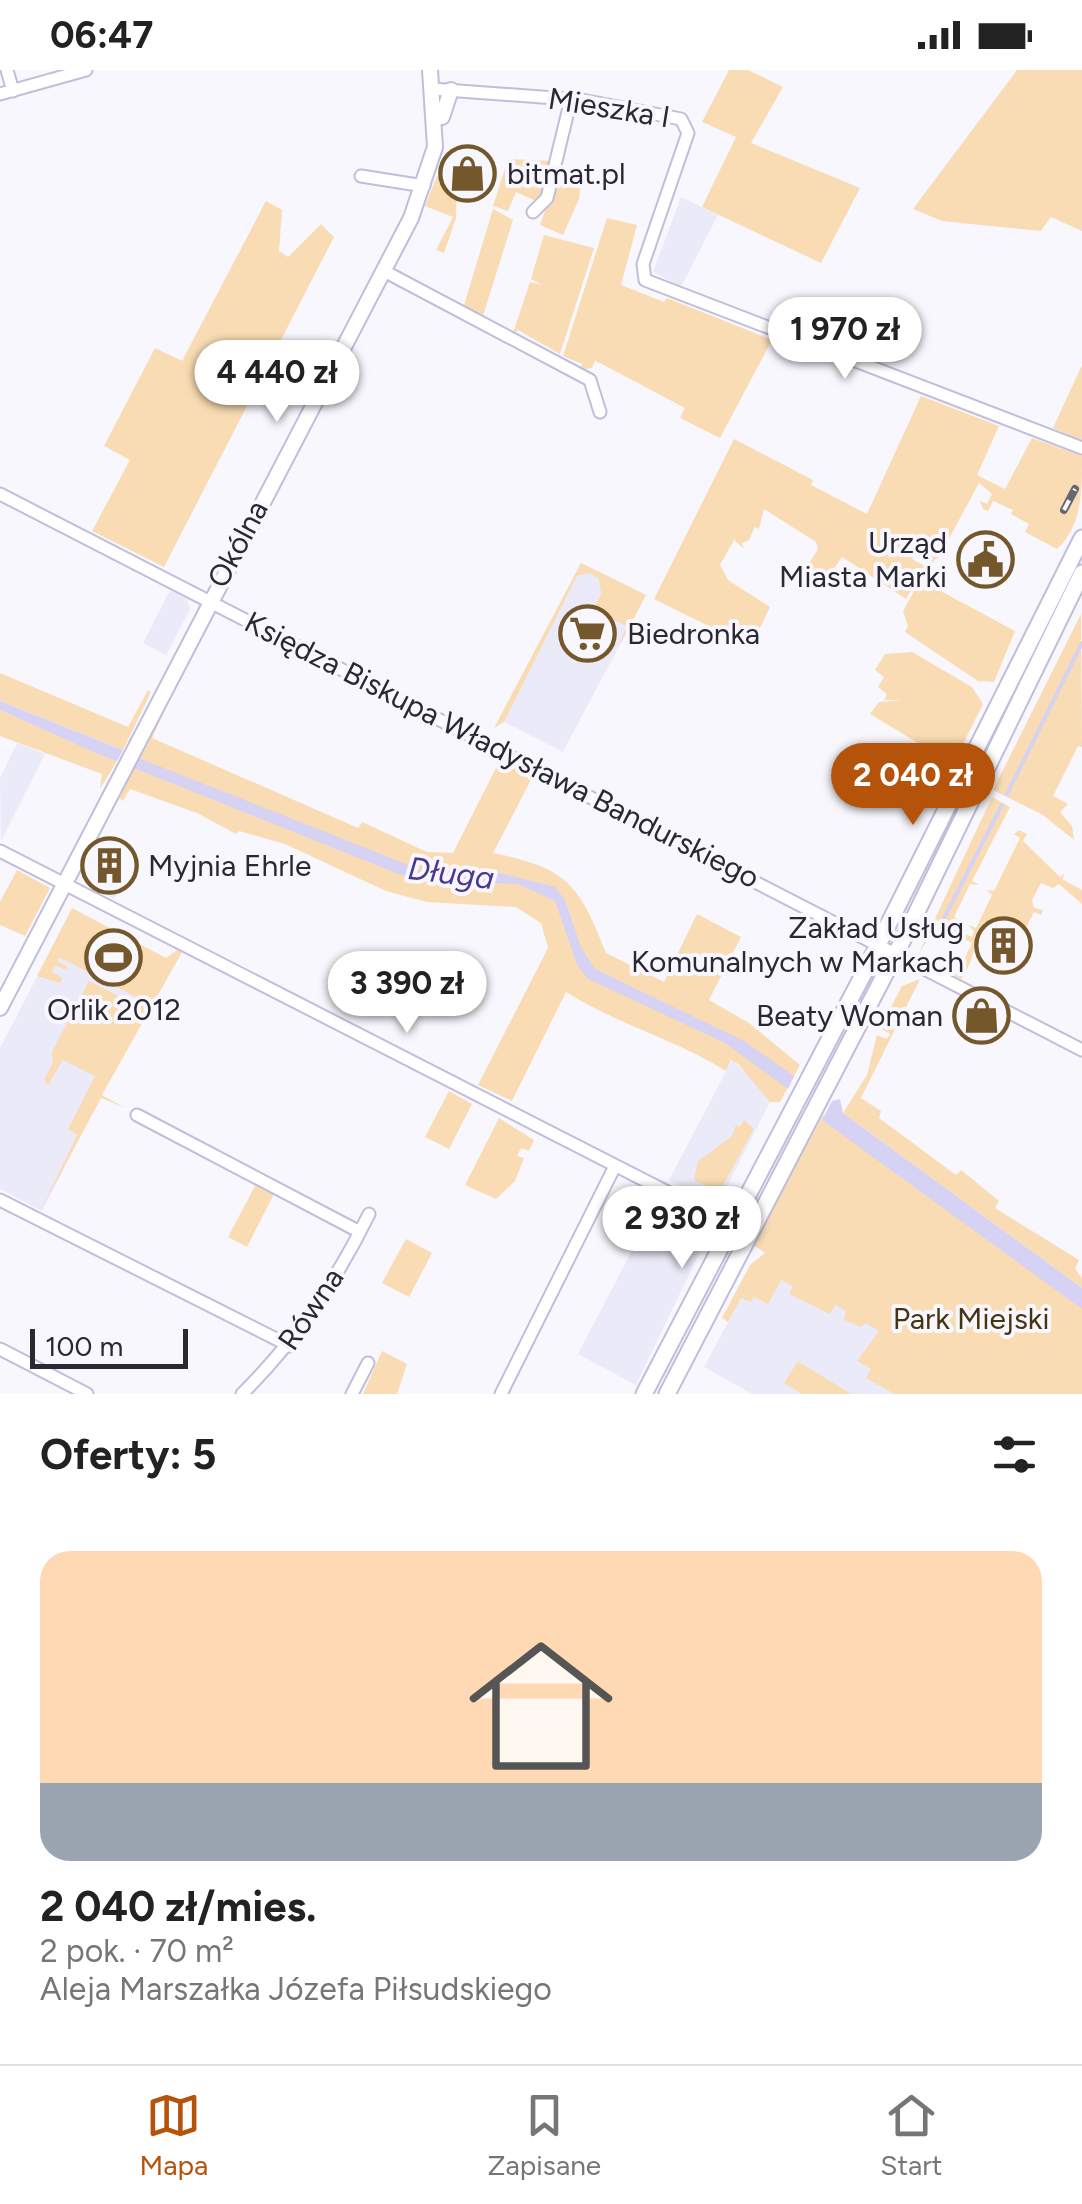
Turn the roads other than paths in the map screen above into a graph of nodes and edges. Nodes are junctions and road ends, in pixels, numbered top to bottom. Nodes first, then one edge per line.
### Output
1 (6, 70) edge
2 (86, 70) edge
3 (430, 70) edge
4 (432, 89) junction
5 (451, 90) junction
6 (6, 92) edge
7 (572, 98) junction
8 (436, 137) junction
9 (361, 176) dead end
10 (424, 186) junction
11 (533, 212) dead end
12 (384, 271) junction
13 (600, 412) dead end
14 (1082, 448) edge
15 (0, 494) edge
16 (1082, 538) edge
17 (1082, 573) edge
18 (209, 600) junction
19 (0, 851) edge
20 (64, 884) junction
21 (878, 944) junction
22 (896, 954) junction
23 (0, 1008) edge
24 (1082, 1050) edge
25 (137, 1116) dead end
26 (615, 1166) junction
27 (0, 1200) edge
28 (368, 1214) dead end
29 (732, 1225) junction
30 (360, 1232) junction
31 (290, 1346) junction
32 (0, 1349) edge
33 (368, 1363) dead end
34 (87, 1394) edge
35 (242, 1394) edge
36 (352, 1394) edge
37 (501, 1394) edge
38 (644, 1394) edge
39 (667, 1394) edge

1 - 6 street
2 - 6 street
3 - 4 street, Okólna
4 - 5 street, Mieszka I
4 - 8 street, Okólna
5 - 7 street, Mieszka I
5 - 8 street
7 - 11 street
7 - 14 street, Mieszka I
8 - 10 street, Okólna
9 - 10 street
10 - 12 street, Okólna
12 - 13 street
12 - 18 street, Okólna
15 - 18 street, Księdza Biskupa Władysława Bandurskiego
16 - 21 main road
17 - 22 main road
18 - 20 street, Okólna
18 - 21 street, Księdza Biskupa Władysława Bandurskiego
19 - 20 street
20 - 23 street, Okólna
20 - 26 street
21 - 22 street, Księdza Biskupa Władysława Bandurskiego
21 - 29 main road
22 - 24 street, Księdza Biskupa Władysława Bandurskiego
22 - 39 main road
25 - 30 street
26 - 29 street
26 - 37 street
27 - 31 street
28 - 30 street, Równa
29 - 38 main road
30 - 31 street, Równa
31 - 35 street, Równa
32 - 34 street
33 - 36 street

